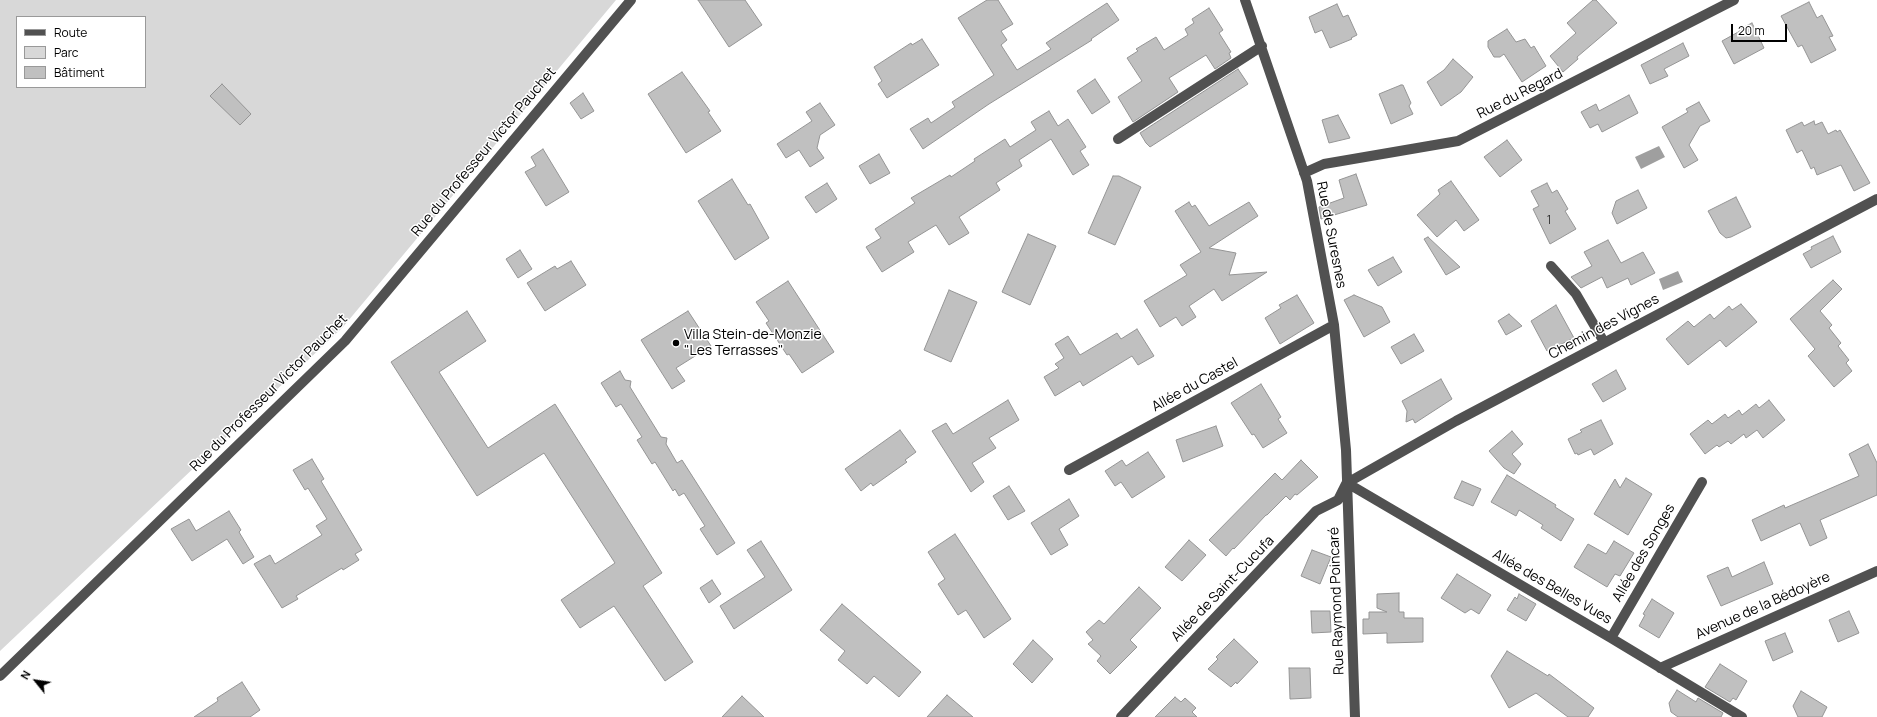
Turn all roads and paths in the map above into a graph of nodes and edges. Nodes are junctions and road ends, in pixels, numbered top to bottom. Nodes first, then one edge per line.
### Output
1 (631, 0) edge
2 (1245, 0) edge
3 (1734, 0) edge
4 (1262, 46) junction
5 (1118, 139) dead end
6 (1304, 173) junction
7 (1877, 199) edge
8 (1551, 266) dead end
9 (1334, 325) junction
10 (1604, 342) junction
11 (1069, 470) dead end
12 (1702, 482) dead end
13 (1347, 483) junction
14 (1877, 571) edge
15 (1611, 638) junction
16 (1660, 668) junction
17 (0, 676) edge
18 (1121, 717) edge
19 (1355, 717) edge
20 (1742, 717) edge

1 - 17 street, Rue du Professeur Victor Pauchet
2 - 4 street, Rue de Suresnes
3 - 6 street, Rue du Regard
4 - 5 street
4 - 6 street, Rue de Suresnes
6 - 9 street, Rue de Suresnes
7 - 10 street, Chemin des Vignes
8 - 10 street
9 - 11 street, Allée du Castel
9 - 13 street, Rue de Suresnes
10 - 13 street, Chemin des Vignes
12 - 15 street, Allée des Songes
13 - 15 street, Allée des Belles Vues
13 - 18 street, Allée de Saint-Cucufa
13 - 19 street, Rue Raymond Poincaré
14 - 16 street, Avenue de la Bédoyère
15 - 16 street, Allée des Belles Vues
16 - 20 street, Allée des Belles Vues

